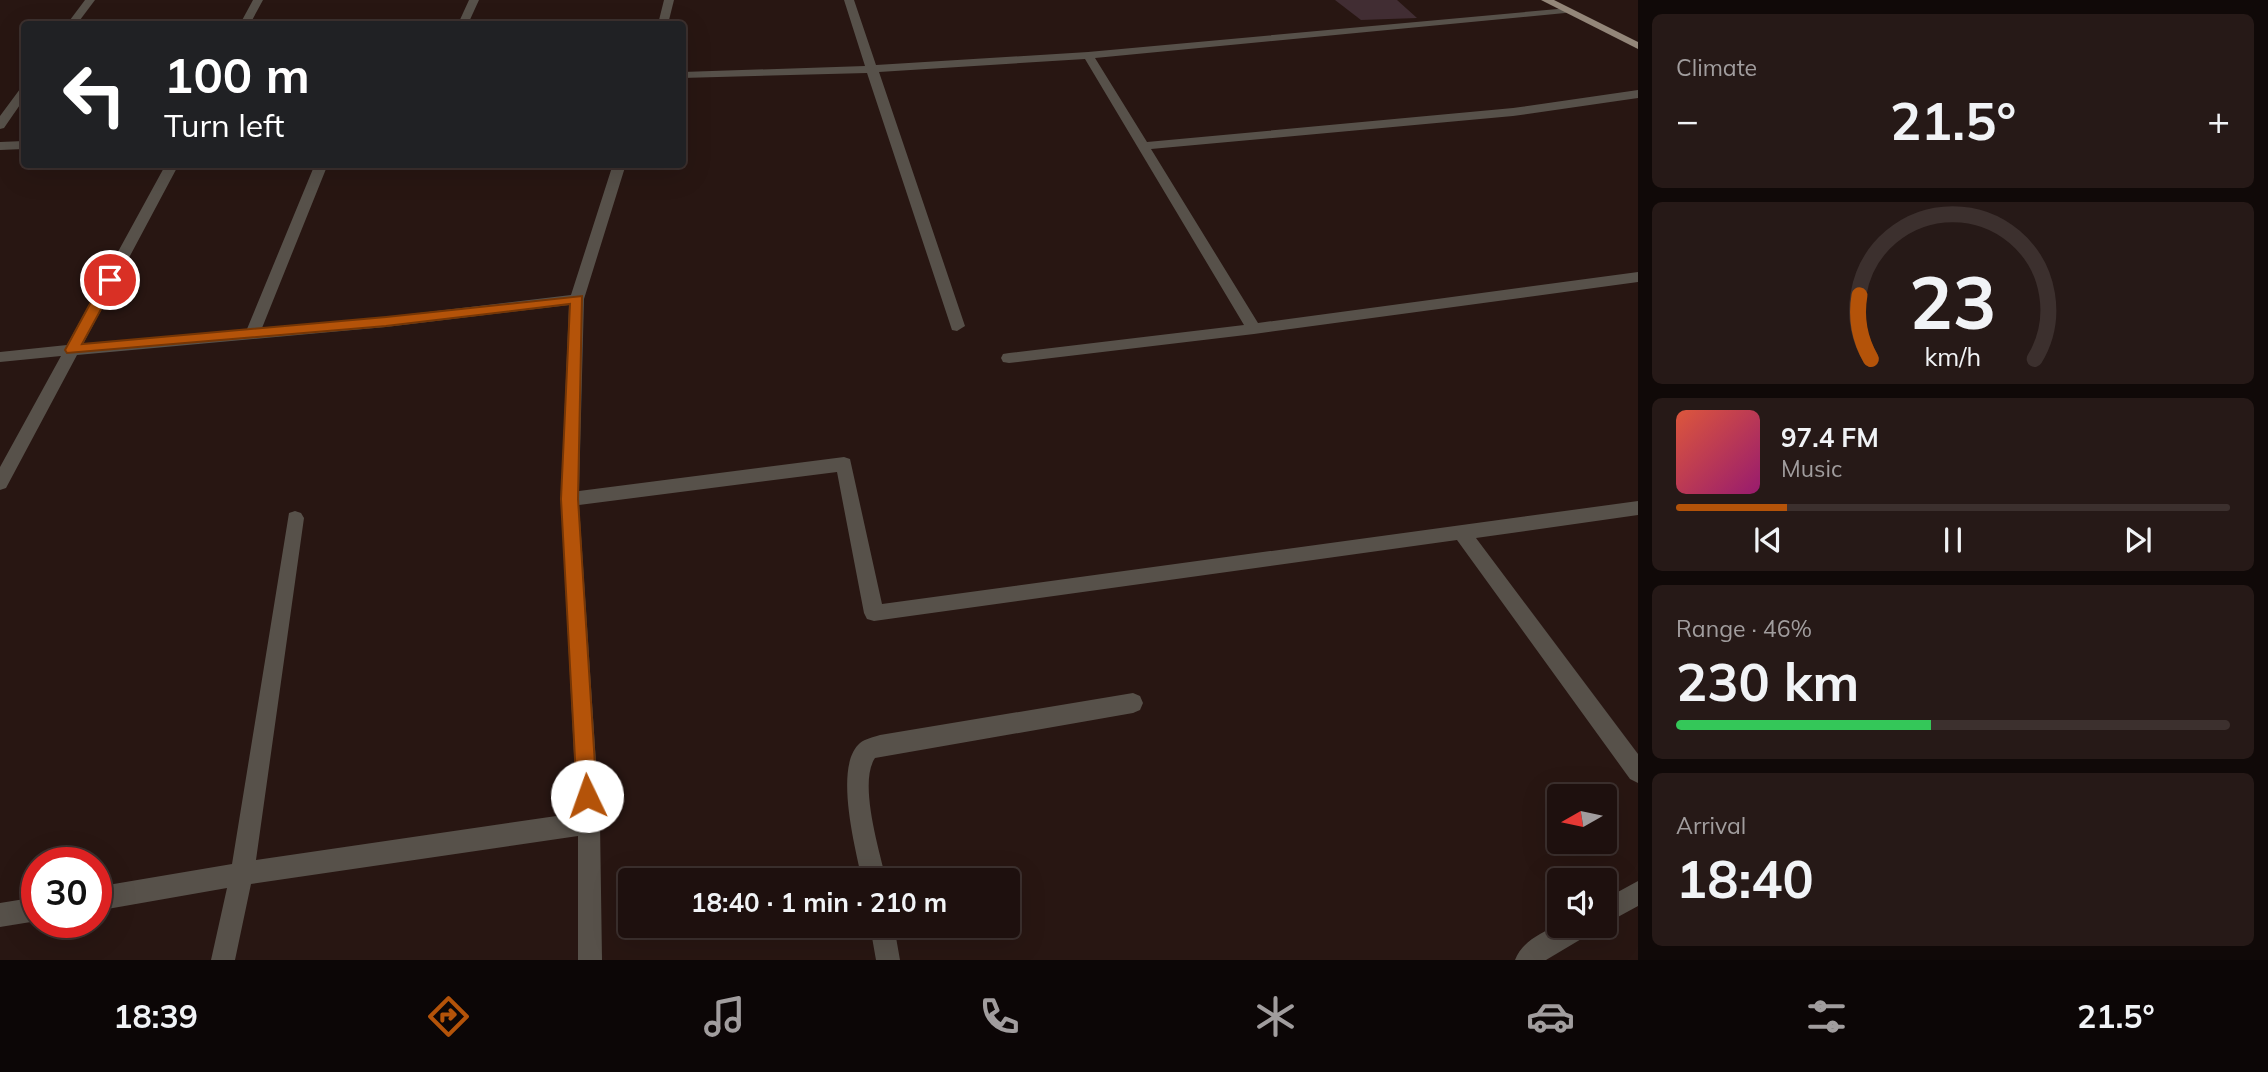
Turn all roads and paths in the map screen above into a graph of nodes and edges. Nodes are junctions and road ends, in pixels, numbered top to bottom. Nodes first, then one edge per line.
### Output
1 (90, 0) edge
2 (258, 0) edge
3 (474, 0) edge
4 (669, 0) edge
5 (849, 0) edge
6 (1546, 0) edge
7 (1567, 5) edge
8 (74, 21) edge
9 (247, 21) edge
10 (464, 21) edge
11 (664, 21) edge
12 (1638, 33) edge
13 (1638, 46) edge
14 (1088, 55) junction
15 (872, 69) junction
16 (686, 75) edge
17 (1638, 94) edge
18 (21, 95) edge
19 (0, 125) edge
20 (21, 145) edge
21 (0, 146) edge
22 (1142, 146) junction
23 (171, 168) edge
24 (320, 168) edge
25 (619, 168) edge
26 (1638, 276) edge
27 (577, 299) junction
28 (957, 326) dead end
29 (1254, 329) junction
30 (253, 332) junction
31 (72, 350) junction
32 (0, 357) edge
33 (1009, 358) dead end
34 (0, 483) edge
35 (569, 499) junction
36 (1638, 508) edge
37 (295, 518) dead end
38 (1461, 533) junction
39 (1133, 703) dead end
40 (1638, 772) edge
41 (589, 822) junction
42 (872, 868) edge
43 (242, 874) junction
44 (1638, 893) edge
45 (112, 896) edge
46 (1617, 905) edge
47 (21, 912) edge
48 (0, 915) edge
49 (884, 938) edge
50 (1557, 938) edge
51 (223, 960) edge
52 (590, 960) edge
53 (888, 960) edge
54 (1527, 960) edge

1 - 8 street
2 - 9 street
3 - 10 street
4 - 11 street
5 - 15 street
6 - 7 main road
7 - 12 main road
7 - 13 main road
7 - 14 street
14 - 15 street
14 - 22 street
15 - 16 street
15 - 28 street
17 - 22 street
18 - 19 street
20 - 21 street
22 - 29 street
23 - 31 street
24 - 30 street
25 - 27 street
26 - 29 street
27 - 30 street
27 - 35 street
29 - 33 street
30 - 31 street
31 - 32 street
31 - 34 street
35 - 38 street
35 - 41 street
36 - 38 street
37 - 43 street
38 - 40 street
39 - 42 street
41 - 43 street
41 - 52 street
43 - 45 street
43 - 51 street
44 - 46 street
47 - 48 street
49 - 53 street
50 - 54 street

